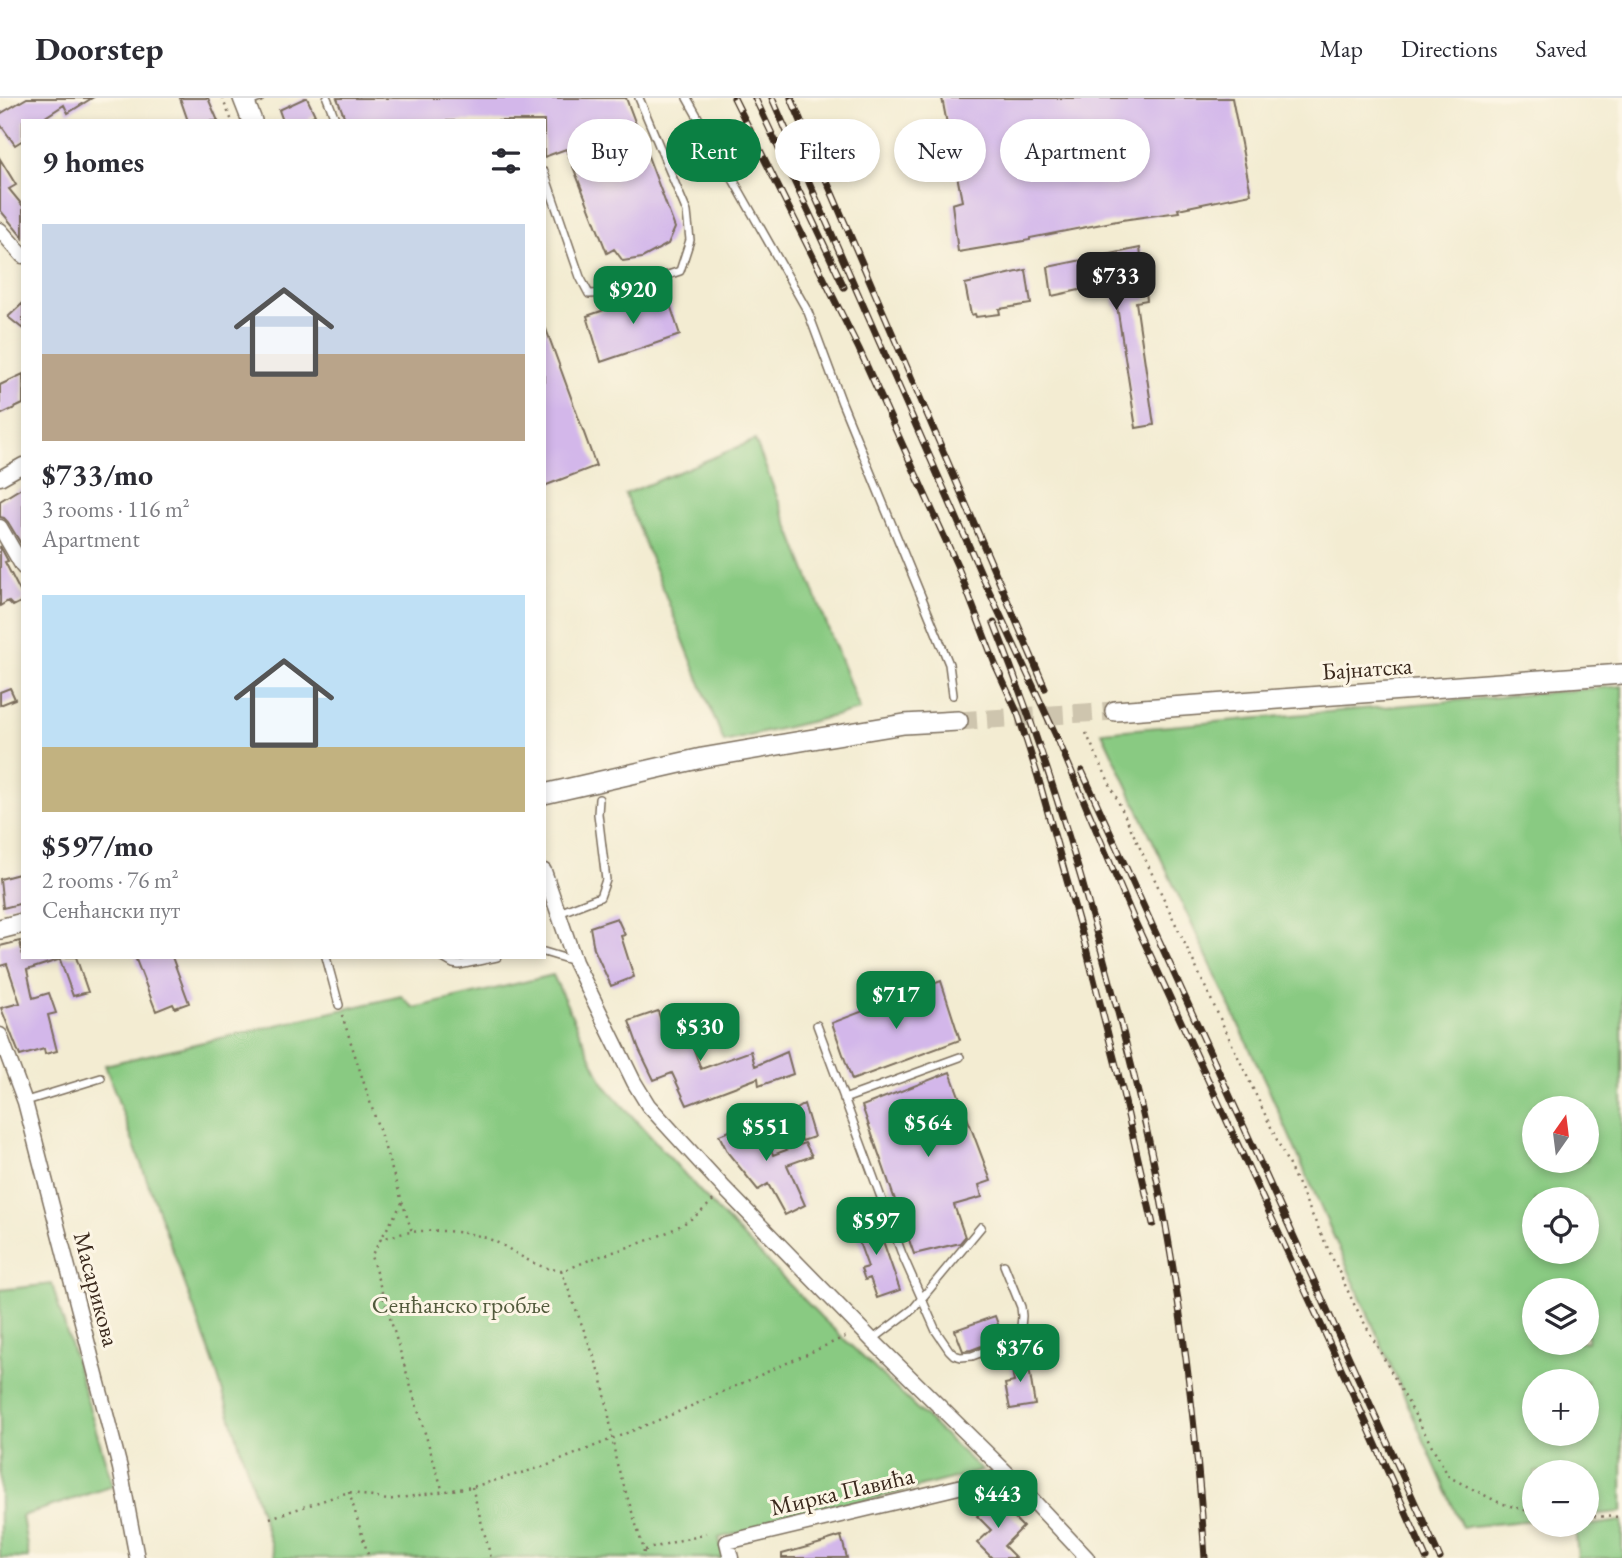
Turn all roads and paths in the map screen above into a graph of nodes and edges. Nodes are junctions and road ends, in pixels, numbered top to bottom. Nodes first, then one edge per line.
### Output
1 (222, 98) edge
2 (327, 98) edge
3 (639, 98) edge
4 (687, 98) edge
5 (231, 119) edge
6 (335, 119) edge
7 (546, 178) edge
8 (0, 230) edge
9 (21, 254) edge
10 (21, 466) edge
11 (0, 478) edge
12 (0, 527) edge
13 (21, 564) edge
14 (1622, 674) edge
15 (953, 695) dead end
16 (1115, 711) tunnel mouth
17 (958, 721) tunnel mouth
18 (1086, 733) dead end
19 (546, 794) edge
20 (599, 799) dead end
21 (546, 877) edge
22 (559, 913) junction
23 (21, 924) edge
24 (0, 929) edge
25 (546, 953) edge
26 (327, 959) edge
27 (444, 959) edge
28 (488, 959) edge
29 (575, 962) junction
30 (339, 1005) joint
31 (817, 1025) dead end
32 (0, 1035) edge
33 (960, 1057) dead end
34 (101, 1078) dead end
35 (844, 1099) junction
36 (25, 1102) junction
37 (724, 1188) junction
38 (402, 1203) junction
39 (981, 1227) dead end
40 (412, 1232) junction
41 (380, 1239) junction
42 (1004, 1265) dead end
43 (561, 1270) junction
44 (922, 1298) junction
45 (867, 1334) junction
46 (612, 1438) junction
47 (1009, 1475) junction
48 (471, 1487) junction
49 (349, 1492) junction
50 (443, 1492) junction
51 (1522, 1509) edge
52 (1599, 1516) edge
53 (1622, 1517) edge
54 (270, 1518) dead end
55 (706, 1533) dead end
56 (644, 1550) junction
57 (138, 1558) edge
58 (369, 1558) edge
59 (491, 1558) edge
60 (643, 1558) edge
61 (731, 1558) edge
62 (1087, 1558) edge

1 - 5 path
2 - 6 lane
3 - 7 lane
4 - 15 lane
8 - 9 street
10 - 11 street
12 - 13 street
14 - 16 main road, Бајнатска
17 - 19 main road
18 - 51 path
20 - 22 lane
21 - 22 street
22 - 29 street
23 - 24 main road
25 - 29 lane
26 - 30 lane
27 - 28 lane
29 - 37 street
30 - 38 path
31 - 35 lane
32 - 36 street, Масарикова
33 - 35 lane
34 - 36 lane
35 - 44 lane
36 - 57 street, Масарикова
37 - 43 path
37 - 45 street
38 - 40 path
38 - 41 path
39 - 44 lane
40 - 41 path
40 - 43 path
41 - 50 path
42 - 44 lane
43 - 46 path
44 - 45 lane
45 - 46 path
45 - 47 street
46 - 48 path
46 - 56 path
47 - 61 street, Мирка Павића
47 - 62 street
48 - 50 path
48 - 59 path
49 - 50 path
49 - 54 path
49 - 58 path
52 - 53 path
55 - 56 path
56 - 60 path

